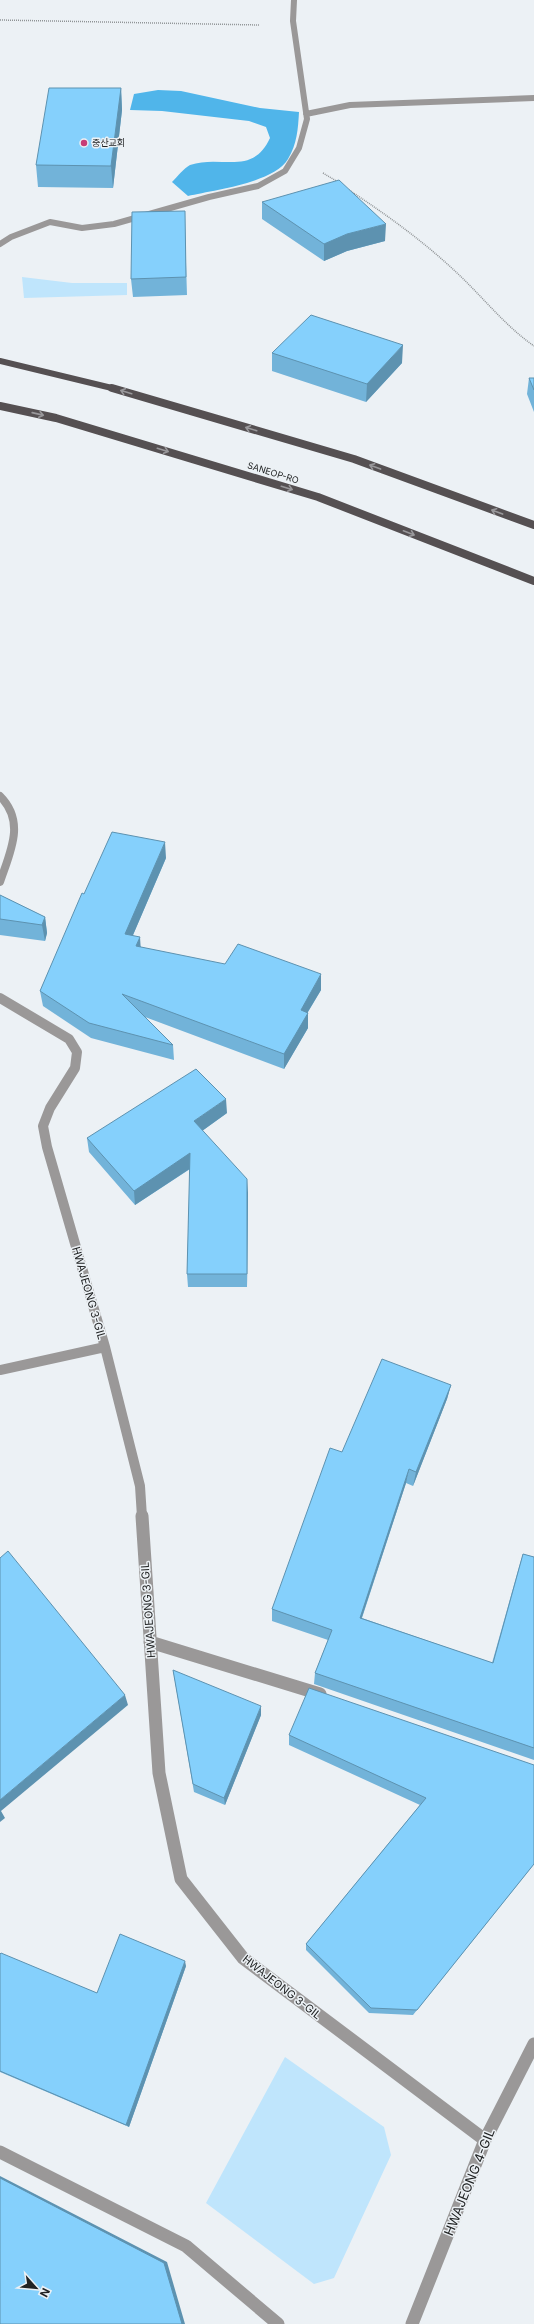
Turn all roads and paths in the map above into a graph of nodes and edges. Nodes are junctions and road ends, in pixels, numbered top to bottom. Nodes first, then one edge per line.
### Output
1 (294, 0) edge
2 (0, 20) edge
3 (294, 26) junction
4 (534, 98) edge
5 (306, 114) junction
6 (296, 155) junction
7 (339, 183) edge
8 (345, 188) edge
9 (0, 244) edge
10 (534, 346) edge
11 (0, 361) edge
12 (0, 406) edge
13 (534, 525) edge
14 (534, 581) edge
15 (0, 796) edge
16 (0, 882) edge
17 (0, 998) edge
18 (105, 1347) junction
19 (0, 1370) edge
20 (150, 1642) junction
21 (333, 1698) edge
22 (534, 2044) edge
23 (485, 2140) junction
24 (0, 2152) edge
25 (278, 2324) edge
26 (412, 2324) edge

1 - 3 street
2 - 3 path
3 - 5 street
4 - 5 street
5 - 6 street
6 - 7 path
6 - 9 street
8 - 10 path
13 -> 11 main road
12 -> 14 main road, SANEOP-RO
15 - 16 street
17 - 18 street, HWAJEONG 3-GIL
18 - 19 street
18 - 20 street, HWAJEONG 3-GIL
20 - 21 street
20 - 23 street, HWAJEONG 3-GIL
22 - 23 street, HWAJEONG 4-GIL
23 - 26 street, HWAJEONG 4-GIL
24 - 25 street

